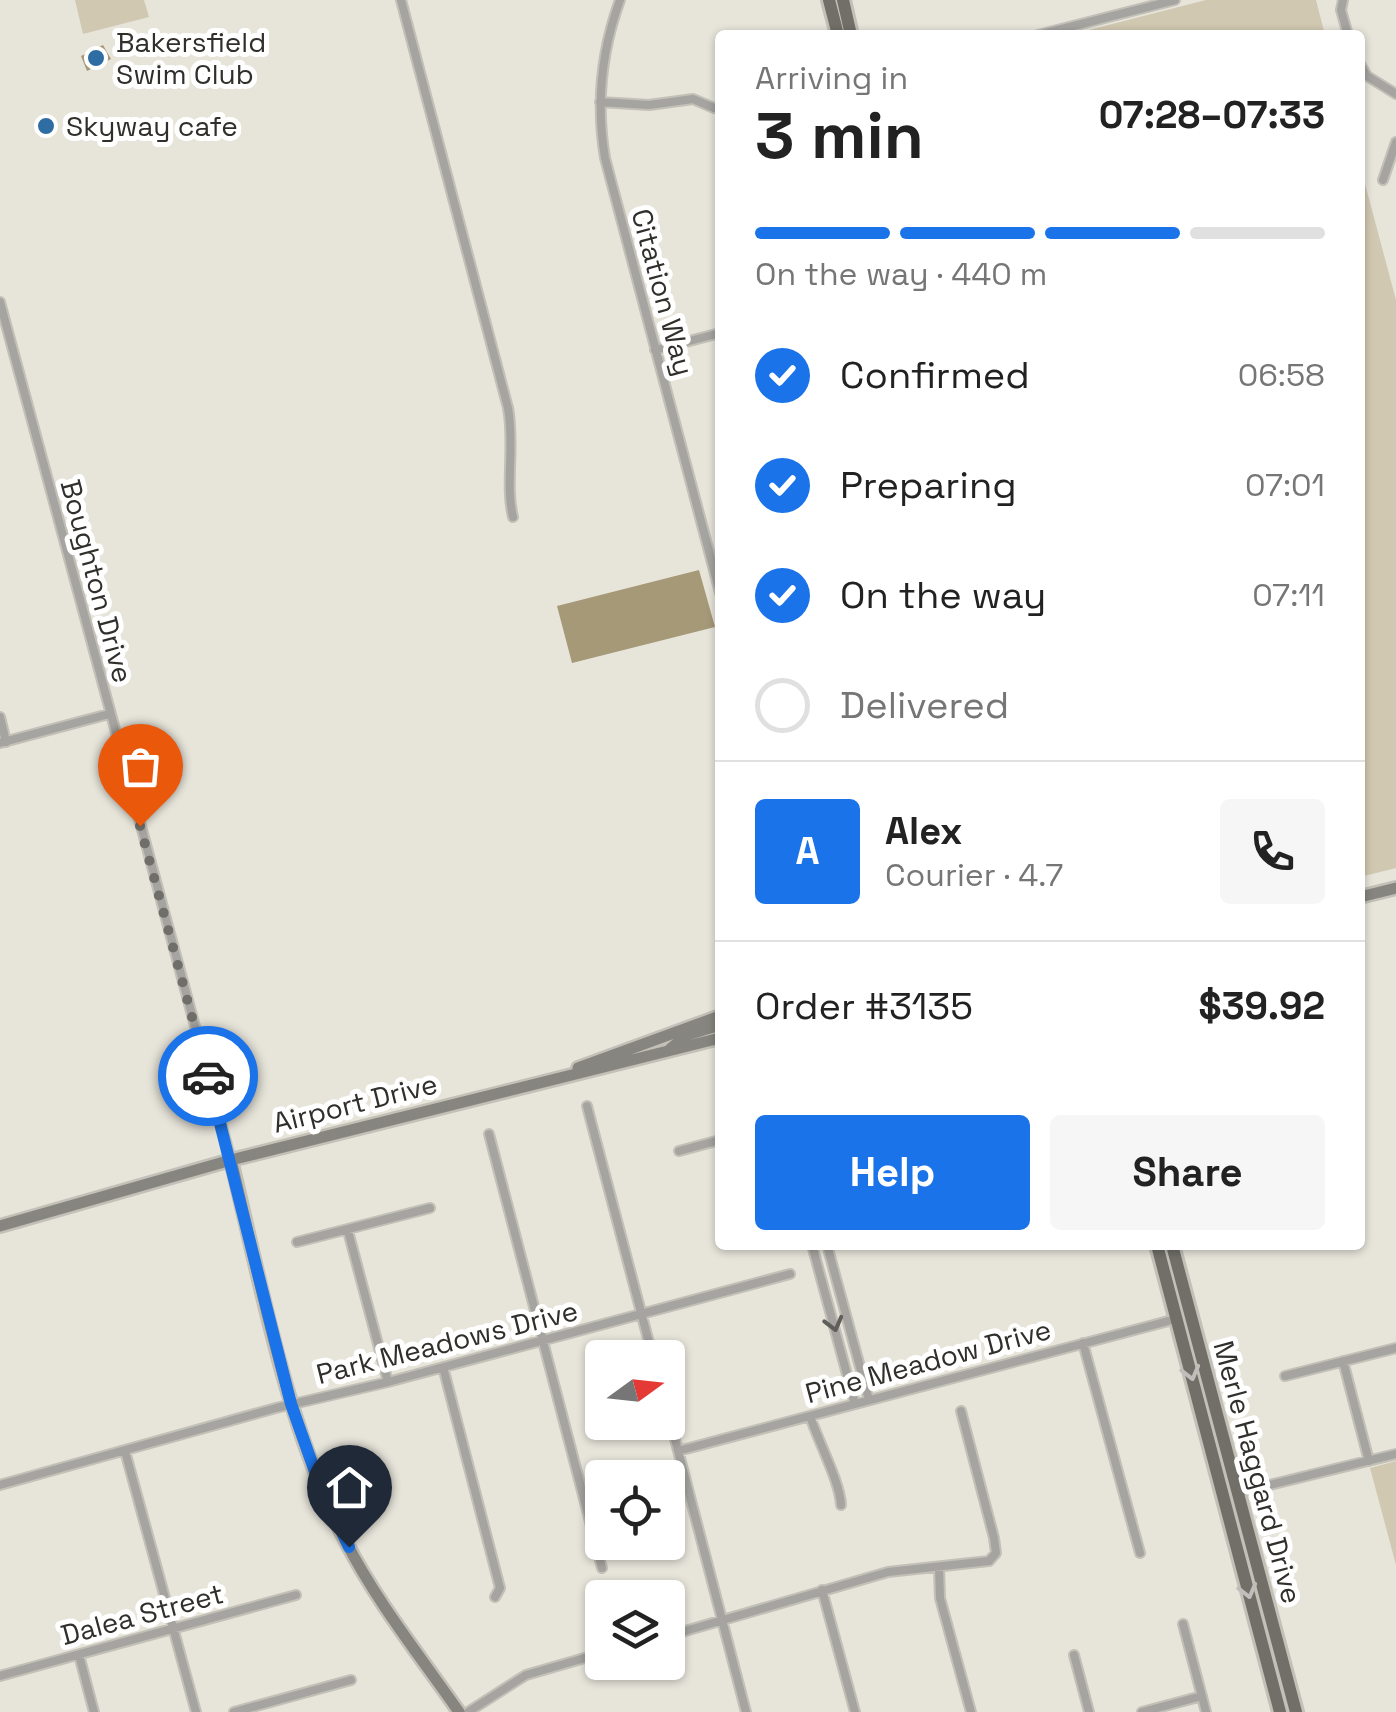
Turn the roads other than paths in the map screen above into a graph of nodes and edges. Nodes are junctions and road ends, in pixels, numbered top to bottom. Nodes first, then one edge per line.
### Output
1 (400, 0) edge
2 (620, 0) edge
3 (829, 0) edge
4 (842, 0) edge
5 (1175, 0) edge
6 (1343, 0) edge
7 (837, 30) edge
8 (850, 30) edge
9 (1058, 30) edge
10 (1347, 30) edge
11 (1365, 73) edge
12 (1396, 94) edge
13 (600, 102) junction
14 (714, 108) dead end
15 (1396, 142) edge
16 (1384, 180) dead end
17 (0, 302) edge
18 (715, 334) edge
19 (656, 350) junction
20 (513, 516) dead end
21 (715, 574) edge
22 (109, 714) junction
23 (0, 717) edge
24 (3, 742) edge
25 (1396, 888) edge
26 (1365, 896) edge
27 (715, 1018) edge
28 (715, 1027) edge
29 (715, 1039) edge
30 (666, 1051) junction
31 (550, 1080) junction
32 (586, 1106) dead end
33 (489, 1134) dead end
34 (715, 1141) edge
35 (679, 1151) dead end
36 (231, 1160) junction
37 (430, 1208) dead end
38 (0, 1226) edge
39 (348, 1231) junction
40 (298, 1242) dead end
41 (813, 1250) edge
42 (828, 1250) edge
43 (1158, 1250) edge
44 (1173, 1250) edge
45 (790, 1274) dead end
46 (642, 1316) junction
47 (1184, 1317) junction
48 (648, 1340) edge
49 (542, 1341) junction
50 (1083, 1342) junction
51 (1396, 1348) edge
52 (1344, 1361) junction
53 (443, 1367) junction
54 (1285, 1376) dead end
55 (388, 1382) junction
56 (869, 1400) junction
57 (291, 1404) junction
58 (855, 1404) junction
59 (961, 1411) dead end
60 (810, 1416) junction
61 (675, 1440) edge
62 (125, 1451) junction
63 (678, 1452) junction
64 (1396, 1454) edge
65 (1369, 1461) junction
66 (0, 1486) edge
67 (1238, 1493) junction
68 (1223, 1497) junction
69 (842, 1505) dead end
70 (1140, 1553) dead end
71 (602, 1568) dead end
72 (939, 1568) junction
73 (822, 1590) junction
74 (296, 1596) dead end
75 (495, 1597) dead end
76 (722, 1622) junction
77 (1183, 1624) dead end
78 (172, 1629) junction
79 (685, 1632) edge
80 (79, 1654) junction
81 (1074, 1655) dead end
82 (585, 1658) edge
83 (0, 1676) edge
84 (351, 1680) dead end
85 (1202, 1696) junction
86 (94, 1712) edge
87 (196, 1712) edge
88 (234, 1712) edge
89 (459, 1712) edge
90 (468, 1712) edge
91 (746, 1712) edge
92 (855, 1712) edge
93 (971, 1712) edge
94 (1089, 1712) edge
95 (1142, 1712) edge
96 (1206, 1712) edge
97 (1280, 1712) edge
98 (1296, 1712) edge

1 - 20 street
2 - 13 street, Citation Way
3 - 7 main road
4 - 8 main road
5 - 9 street
6 - 10 street
11 - 12 street
13 - 14 street
13 - 19 street, Citation Way
15 - 16 street
17 - 22 street, Boughton Drive
18 - 19 street
19 - 21 street, Citation Way
22 - 24 street
22 - 36 street, Boughton Drive
23 - 24 street
25 - 26 main road
27 - 31 main road, Airport Drive
28 - 30 main road
29 - 30 main road, Airport Drive
30 - 31 main road, Airport Drive
31 - 36 main road, Airport Drive
32 - 46 street
33 - 49 street
34 - 35 street
36 - 38 main road, Airport Drive
36 - 57 main road
37 - 39 street
39 - 40 street
39 - 55 street
41 -> 58 street
42 - 56 street
43 - 47 main road, Merle Haggard Drive
44 - 47 main road, Merle Haggard Drive
45 - 46 street, Park Meadows Drive
46 - 48 street
46 - 49 street, Park Meadows Drive
47 - 50 street, Pine Meadow Drive
47 - 67 main road, Merle Haggard Drive
47 -> 68 main road, Merle Haggard Drive
49 - 53 street, Park Meadows Drive
49 - 71 street
50 - 56 street, Pine Meadow Drive
50 - 70 street
51 - 52 street
52 - 54 street
52 - 65 street
53 - 55 street, Park Meadows Drive
53 - 75 street
55 - 57 street, Park Meadows Drive
56 - 58 street, Pine Meadow Drive
57 - 62 street, Park Meadows Drive
57 - 89 main road
58 - 60 street, Pine Meadow Drive
59 - 72 street
60 - 63 street, Pine Meadow Drive
60 - 69 street
61 - 63 street
62 - 66 street, Park Meadows Drive
62 - 78 street
63 - 76 street
64 - 65 street
65 - 67 street
67 - 68 street
67 - 98 main road, Merle Haggard Drive
68 -> 97 main road, Merle Haggard Drive
72 - 73 street
72 - 93 street
73 - 76 street
73 - 92 street
74 - 78 street, Dalea Street
76 - 79 street
76 - 91 street
77 - 85 street
78 - 80 street, Dalea Street
78 - 87 street
80 - 83 street, Dalea Street
80 - 86 street
81 - 94 street
82 - 90 street
84 - 88 street
85 - 95 street
85 - 96 street

